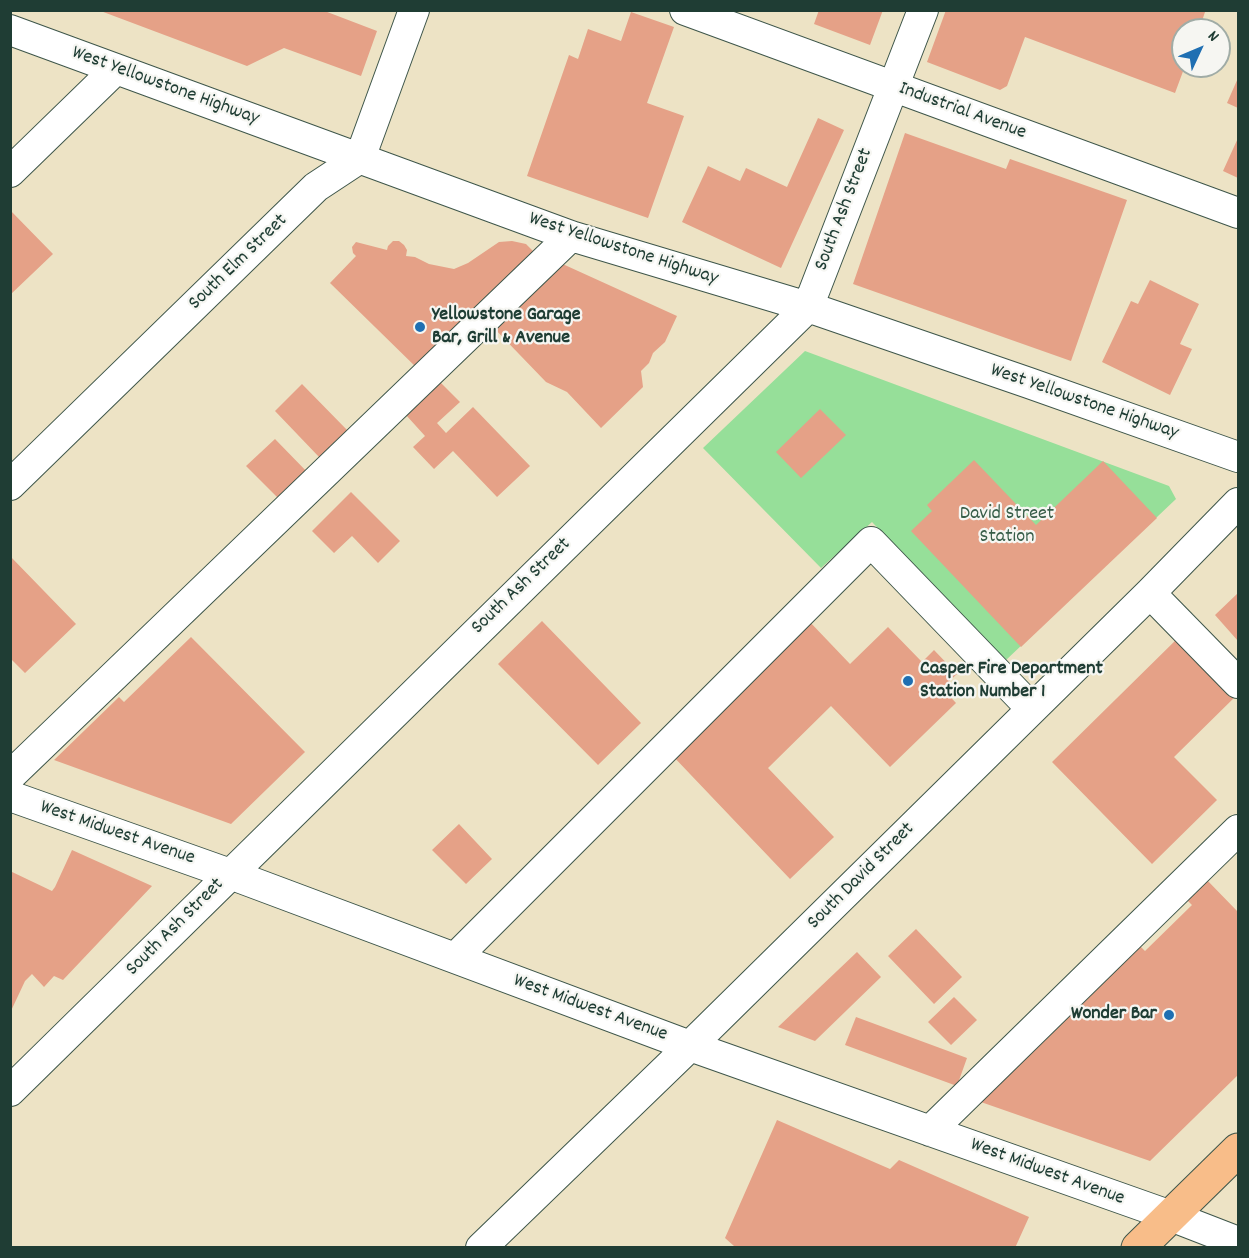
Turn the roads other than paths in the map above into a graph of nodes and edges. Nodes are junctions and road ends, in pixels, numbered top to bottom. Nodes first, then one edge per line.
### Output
1 (414, 10) edge
2 (685, 10) edge
3 (923, 10) edge
4 (10, 30) edge
5 (116, 69) junction
6 (894, 87) junction
7 (360, 158) junction
8 (10, 172) edge
9 (1239, 213) edge
10 (571, 236) junction
11 (808, 307) junction
12 (1239, 457) edge
13 (10, 485) edge
14 (1239, 502) edge
15 (1150, 593) junction
16 (1239, 683) edge
17 (1032, 709) junction
18 (10, 776) edge
19 (10, 796) edge
20 (1239, 830) edge
21 (230, 874) junction
22 (455, 958) junction
23 (690, 1046) junction
24 (10, 1091) edge
25 (930, 1131) junction
26 (1239, 1150) edge
27 (1171, 1216) junction
28 (1239, 1242) edge
29 (481, 1248) edge
30 (1138, 1248) edge

1 - 7 street
2 - 6 street, Industrial Avenue
3 - 6 street, South Ash Street
4 - 5 street, West Yellowstone Highway
5 - 7 street, West Yellowstone Highway
5 - 8 street
6 - 9 street, Industrial Avenue
6 - 11 street, South Ash Street
7 - 10 street, West Yellowstone Highway
7 - 13 street, South Elm Street
10 - 11 street, West Yellowstone Highway
10 - 18 street
11 - 12 street, West Yellowstone Highway
11 - 21 street, South Ash Street
14 - 15 street, South David Street
15 - 16 street
15 - 17 street, South David Street
17 - 22 street
17 - 23 street, South David Street
19 - 21 street, West Midwest Avenue
20 - 25 street
21 - 22 street, West Midwest Avenue
21 - 24 street, South Ash Street
22 - 23 street, West Midwest Avenue
23 - 25 street, West Midwest Avenue
23 - 29 street, South David Street
25 - 27 street, West Midwest Avenue
26 - 27 main road
27 - 28 street, West Midwest Avenue
27 - 30 main road

